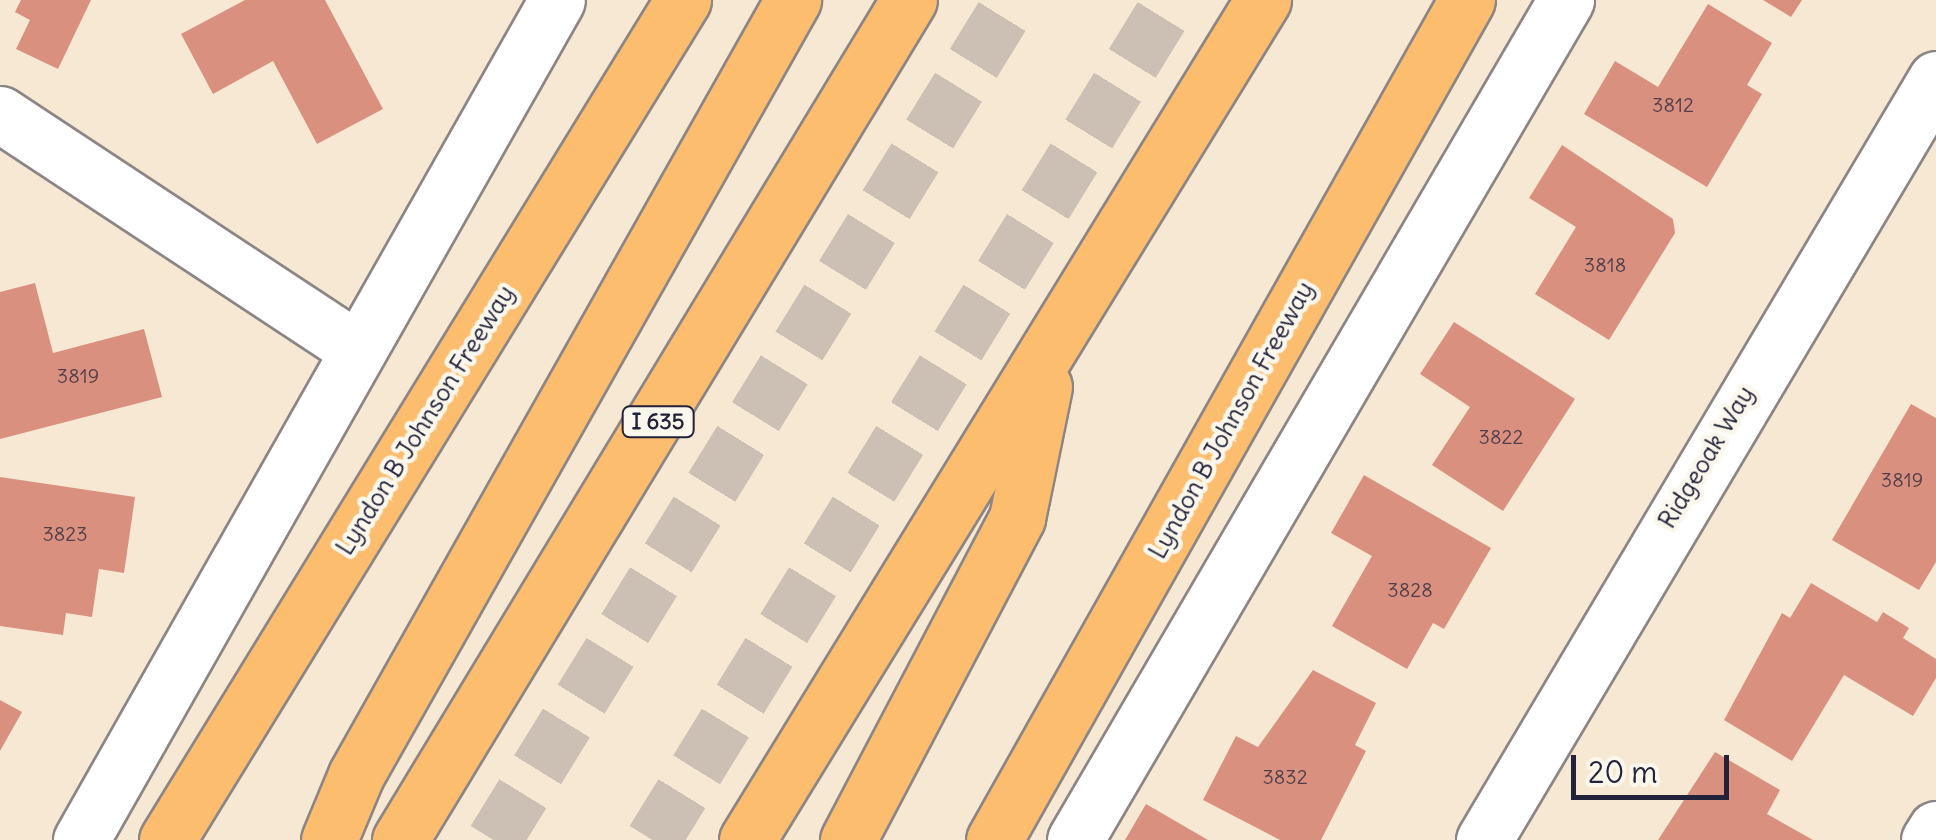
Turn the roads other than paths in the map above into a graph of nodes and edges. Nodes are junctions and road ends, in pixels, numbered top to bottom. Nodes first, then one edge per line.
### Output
1 (556, 0) edge
2 (683, 0) edge
3 (793, 0) edge
4 (909, 0) edge
5 (1262, 0) edge
6 (1468, 0) edge
7 (1566, 0) edge
8 (1936, 79) edge
9 (0, 114) edge
10 (356, 350) junction
11 (1051, 352) junction
12 (1936, 829) edge
13 (81, 840) edge
14 (167, 840) edge
15 (329, 840) edge
16 (400, 840) edge
17 (747, 840) edge
18 (848, 840) edge
19 (994, 840) edge
20 (1075, 840) edge
21 (1484, 840) edge
22 (1930, 840) edge

1 - 10 street
2 - 14 main road, Lyndon B Johnson Freeway
3 - 15 main road
4 - 16 main road, I 635
5 - 11 main road
6 - 19 main road, Lyndon B Johnson Freeway
7 - 20 street
8 - 21 street, Ridgeoak Way
9 - 10 street
10 - 13 street
11 - 17 main road
11 - 18 main road
12 - 22 street

